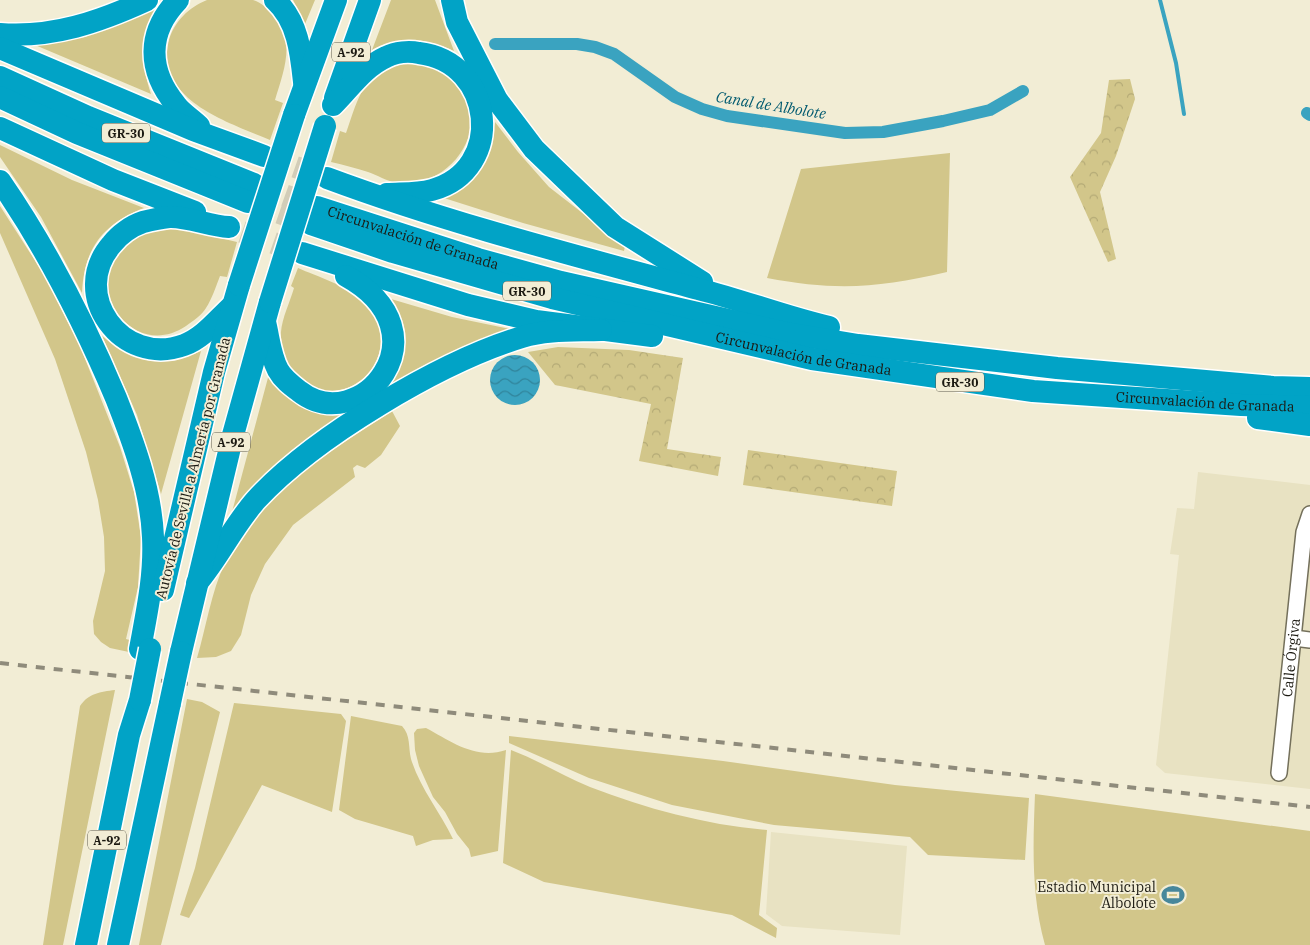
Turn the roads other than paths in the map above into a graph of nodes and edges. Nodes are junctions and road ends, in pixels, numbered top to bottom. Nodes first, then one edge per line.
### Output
1 (146, 0) edge
2 (178, 0) edge
3 (276, 0) edge
4 (336, 0) edge
5 (370, 0) edge
6 (452, 0) edge
7 (0, 34) edge
8 (0, 48) edge
9 (0, 77) edge
10 (305, 84) junction
11 (0, 97) edge
12 (332, 105) junction
13 (0, 128) edge
14 (209, 135) junction
15 (264, 156) tunnel mouth
16 (328, 178) tunnel mouth
17 (0, 181) edge
18 (373, 195) junction
19 (302, 253) tunnel mouth
20 (323, 260) junction
21 (236, 295) junction
22 (724, 296) junction
23 (267, 310) junction
24 (602, 330) junction
25 (746, 344) junction
26 (883, 348) junction
27 (1310, 379) edge
28 (1273, 387) junction
29 (1310, 388) edge
30 (1176, 401) junction
31 (1310, 407) edge
32 (1310, 425) edge
33 (1310, 514) edge
34 (197, 583) junction
35 (1294, 638) junction
36 (1310, 640) edge
37 (145, 649) junction
38 (1279, 773) dead end
39 (86, 945) edge
40 (118, 945) edge

1 - 7 highway
2 - 14 highway
3 - 10 highway
4 - 10 highway, Autovía de Sevilla a Almería por Granada / A-92
5 - 12 highway, A-92
6 - 22 highway
8 - 14 highway
9 - 11 highway, GR-30
10 - 21 highway, Autovía de Sevilla a Almería por Granada / A-92, bridge
12 - 18 highway
12 - 23 highway, A-92, bridge
13 - 21 highway
14 - 15 highway
16 - 18 highway
17 - 37 highway
18 - 22 highway
19 - 20 highway
20 - 23 highway
20 - 24 highway
21 - 37 highway, Autovía de Sevilla a Almería por Granada / A-92
22 - 26 highway
23 - 34 highway, A-92
24 - 25 highway
24 - 34 highway
25 - 26 highway, Circunvalación de Granada / GR-30
25 - 30 highway, Circunvalación de Granada / GR-30
26 - 28 highway, Circunvalación de Granada / GR-30
27 - 28 highway
28 - 29 highway, Circunvalación de Granada / GR-30
30 - 31 highway, Circunvalación de Granada / GR-30
30 - 32 highway
33 - 35 street, Calle Órgiva
34 - 40 highway, A-92, bridge
35 - 36 street
35 - 38 street, Calle Órgiva
37 - 39 highway, Autovía de Sevilla a Almería por Granada / A-92, bridge

